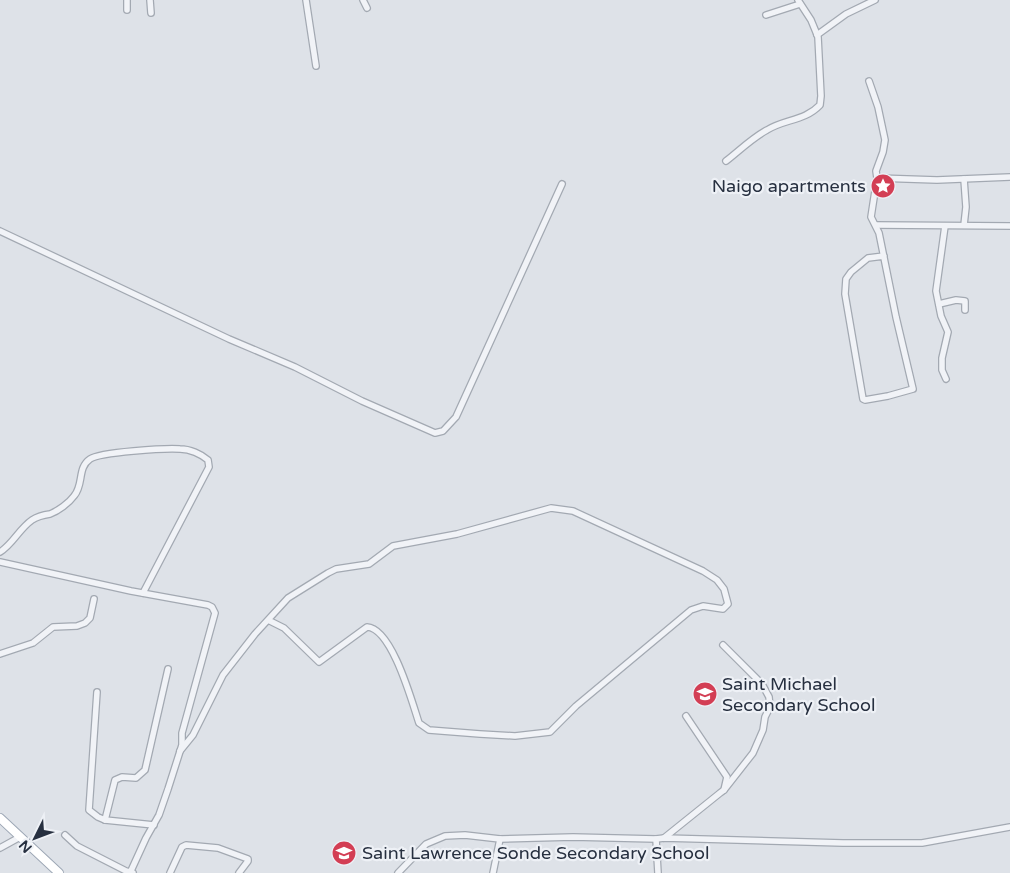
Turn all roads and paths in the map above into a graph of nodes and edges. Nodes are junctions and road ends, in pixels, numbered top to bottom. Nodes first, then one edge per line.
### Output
1 (127, 0) edge
2 (150, 0) edge
3 (306, 0) edge
4 (364, 0) edge
5 (875, 0) edge
6 (799, 2) edge
7 (367, 8) dead end
8 (127, 10) dead end
9 (151, 13) dead end
10 (766, 15) dead end
11 (817, 35) junction
12 (316, 66) dead end
13 (869, 81) dead end
14 (726, 162) dead end
15 (1010, 177) edge
16 (877, 178) junction
17 (964, 179) junction
18 (562, 184) dead end
19 (876, 225) junction
20 (964, 225) junction
21 (945, 226) junction
22 (1010, 226) edge
23 (0, 231) edge
24 (884, 256) junction
25 (938, 304) junction
26 (965, 310) dead end
27 (946, 379) dead end
28 (0, 552) edge
29 (0, 562) edge
30 (143, 593) junction
31 (94, 599) dead end
32 (268, 620) junction
33 (723, 645) dead end
34 (0, 654) edge
35 (168, 669) dead end
36 (97, 692) dead end
37 (686, 716) dead end
38 (180, 751) junction
39 (724, 790) junction
40 (0, 818) edge
41 (105, 820) junction
42 (154, 825) junction
43 (1010, 827) edge
44 (65, 835) dead end
45 (20, 837) junction
46 (664, 838) junction
47 (500, 839) junction
48 (656, 839) junction
49 (0, 848) edge
50 (59, 873) edge
51 (131, 873) edge
52 (170, 873) edge
53 (239, 873) edge
54 (398, 873) edge
55 (493, 873) edge
56 (658, 873) edge

1 - 8 street
2 - 9 street
3 - 12 street
4 - 7 street
5 - 11 street
6 - 10 street
6 - 11 street
11 - 14 street
13 - 16 street
15 - 17 street
16 - 17 street
16 - 19 street
17 - 20 street
18 - 23 street
19 - 21 street
19 - 24 street
20 - 21 street
20 - 22 street
21 - 25 street
24 - 24 street
25 - 26 street
25 - 27 street
28 - 30 street
29 - 30 street
30 - 38 street
31 - 34 street
32 - 32 street
32 - 38 street
33 - 39 street
35 - 41 street
36 - 41 street
37 - 39 street
38 - 42 street
39 - 46 street
40 - 45 main road
41 - 42 street
42 - 51 street
43 - 46 street
44 - 51 street
45 - 49 street
45 - 50 main road
46 - 48 street
47 - 48 street
47 - 54 street
47 - 55 street
48 - 56 street
52 - 53 street

